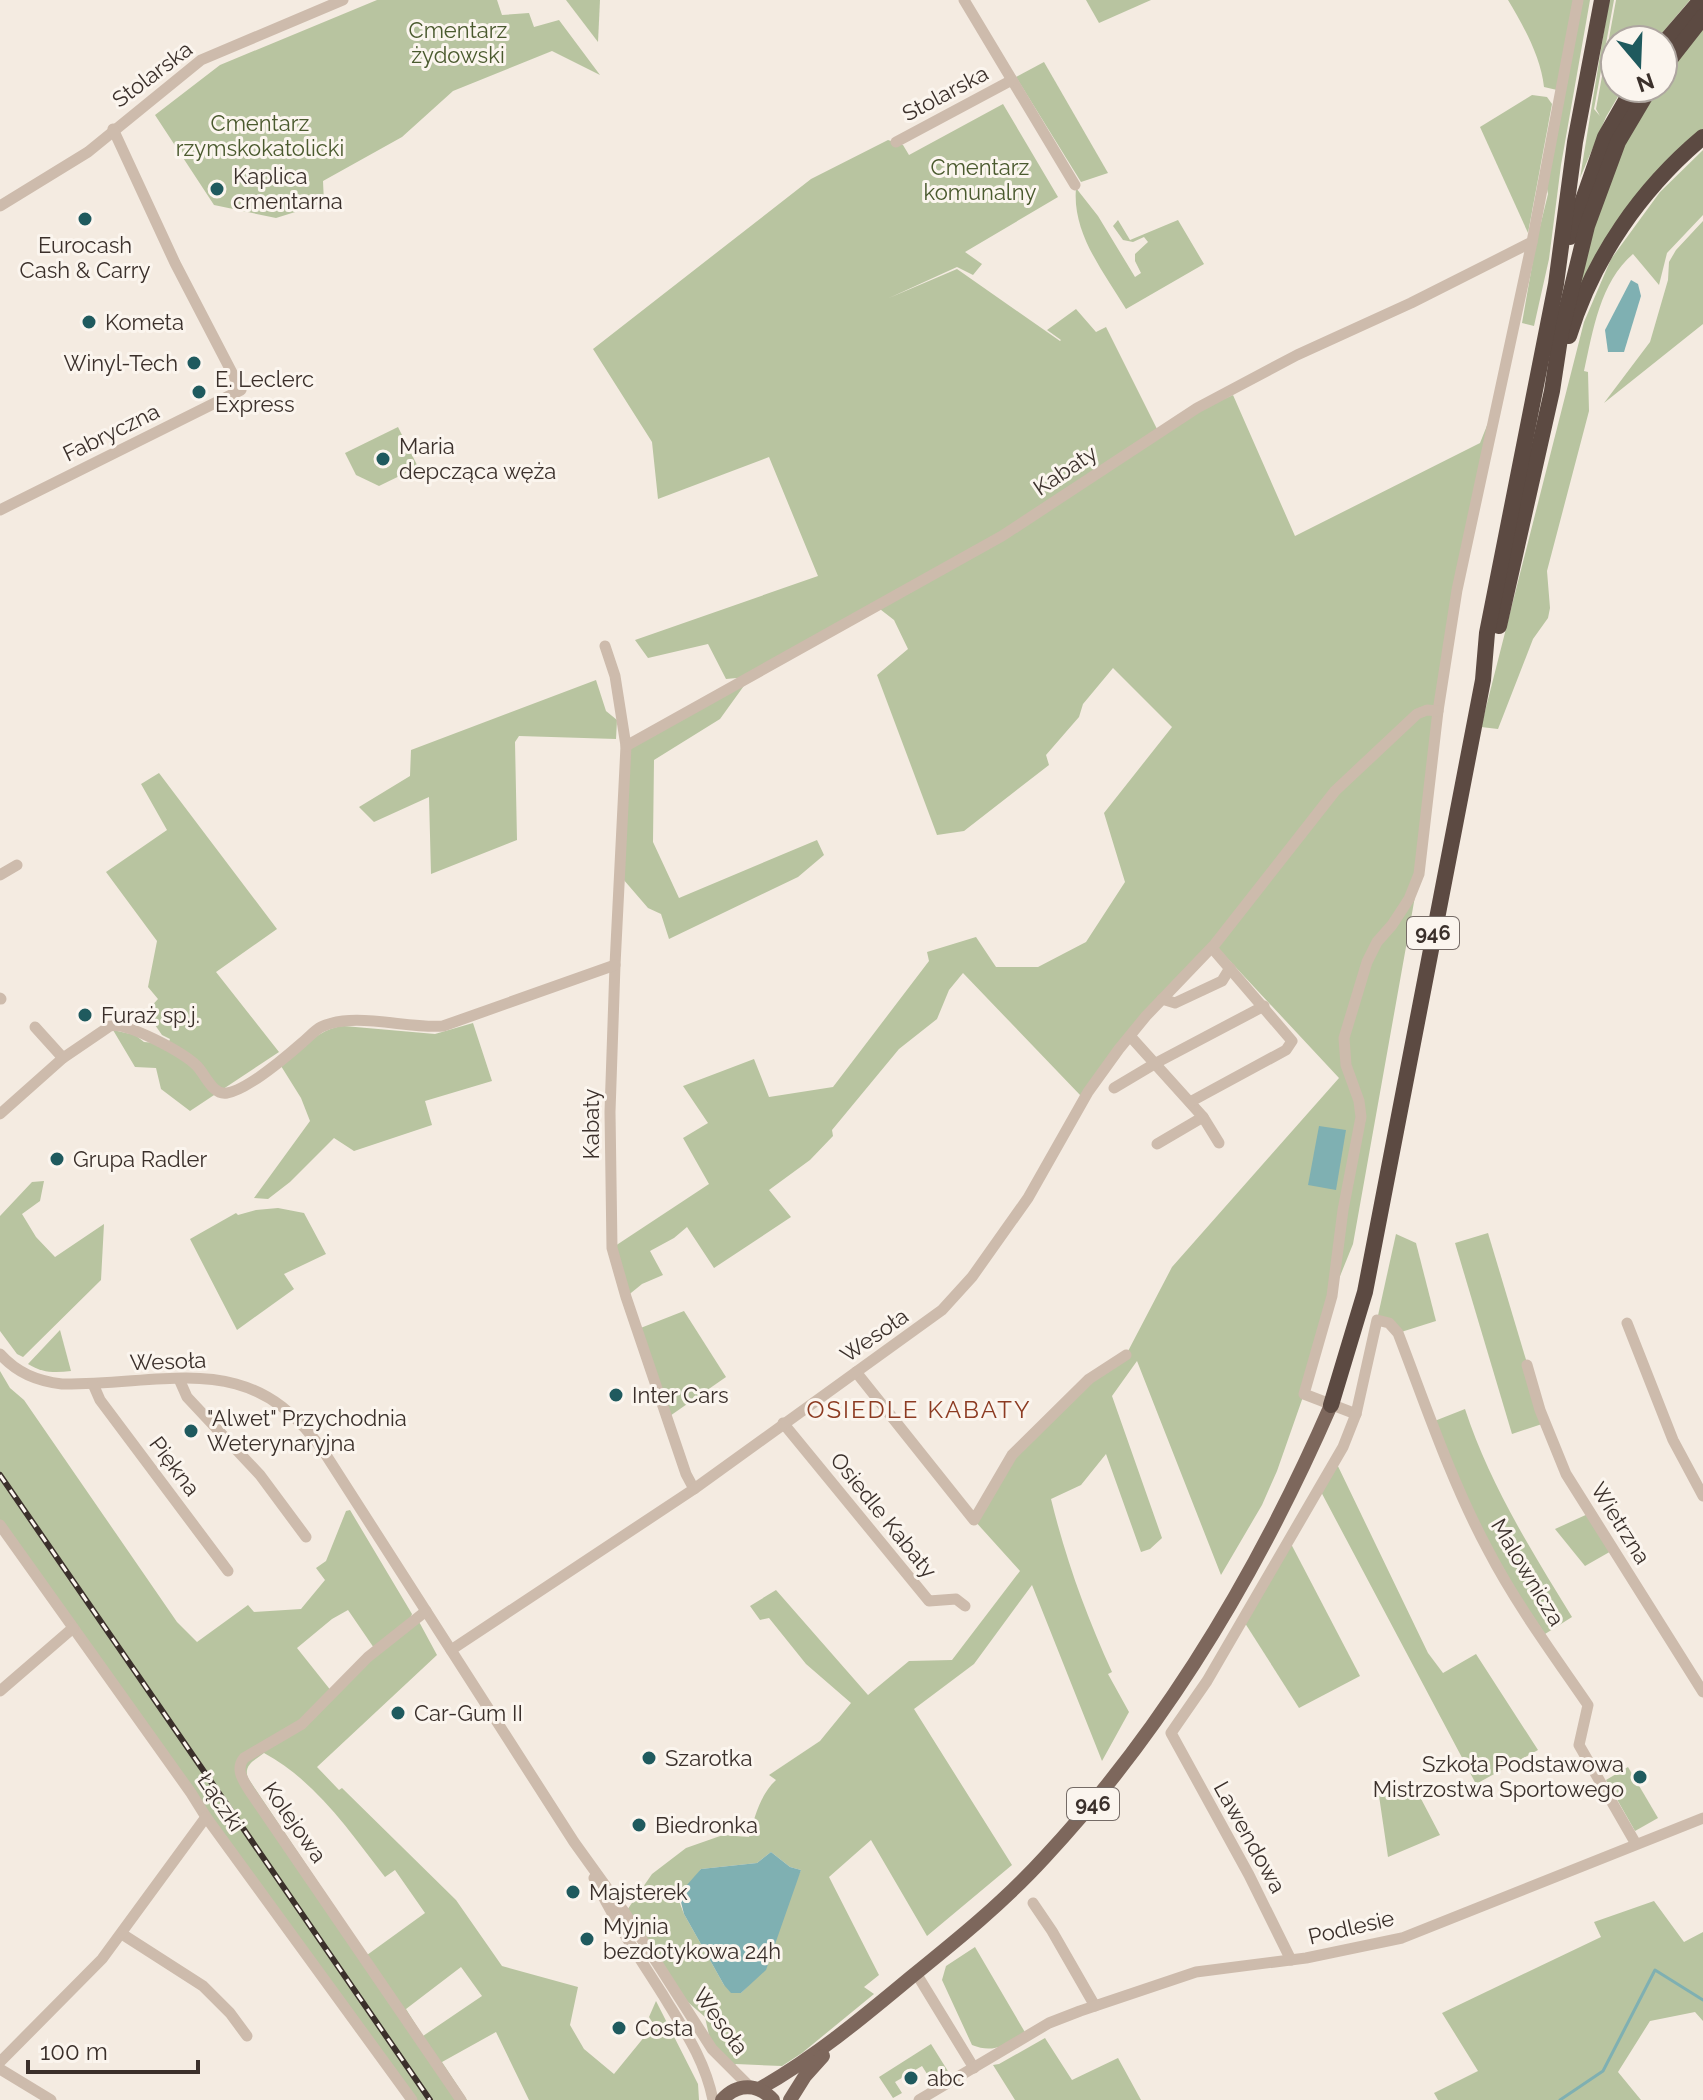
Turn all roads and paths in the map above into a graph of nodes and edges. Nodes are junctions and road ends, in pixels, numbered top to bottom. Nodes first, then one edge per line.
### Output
1 (343, 0) edge
2 (964, 0) edge
3 (1578, 0) edge
4 (1602, 0) edge
5 (1701, 0) edge
6 (1703, 17) edge
7 (1679, 25) edge
8 (1679, 48) edge
9 (1012, 80) junction
10 (1624, 104) edge
11 (1641, 104) edge
12 (113, 129) junction
13 (1703, 137) edge
14 (896, 142) dead end
15 (1075, 185) dead end
16 (0, 206) edge
17 (1532, 242) junction
18 (1556, 284) junction
19 (1552, 391) junction
20 (0, 510) edge
21 (605, 646) dead end
22 (1483, 680) junction
23 (1438, 711) junction
24 (626, 746) junction
25 (17, 865) dead end
26 (0, 875) edge
27 (1213, 946) junction
28 (615, 965) junction
29 (1230, 968) junction
30 (1162, 999) junction
31 (1264, 1006) junction
32 (35, 1027) dead end
33 (1130, 1036) junction
34 (63, 1058) junction
35 (1156, 1063) junction
36 (1114, 1088) dead end
37 (1190, 1102) junction
38 (0, 1114) edge
39 (1203, 1117) junction
40 (1219, 1143) dead end
41 (1157, 1144) dead end
42 (1627, 1323) dead end
43 (0, 1354) edge
44 (1126, 1355) dead end
45 (1527, 1365) dead end
46 (856, 1372) junction
47 (179, 1379) junction
48 (93, 1384) junction
49 (1331, 1405) junction
50 (1356, 1414) junction
51 (783, 1423) junction
52 (694, 1489) junction
53 (1703, 1496) edge
54 (0, 1525) edge
55 (306, 1537) dead end
56 (228, 1571) dead end
57 (965, 1606) dead end
58 (426, 1611) junction
59 (73, 1628) junction
60 (451, 1650) junction
61 (0, 1691) edge
62 (1703, 1692) edge
63 (206, 1817) junction
64 (1703, 1818) edge
65 (1636, 1844) junction
66 (583, 1856) junction
67 (1033, 1903) dead end
68 (122, 1934) junction
69 (1291, 1960) junction
70 (916, 1973) junction
71 (1095, 2006) junction
72 (854, 2025) junction
73 (247, 2036) dead end
74 (0, 2062) edge
75 (974, 2068) junction
76 (0, 2069) edge
77 (754, 2088) junction
78 (51, 2100) edge
79 (412, 2100) edge
80 (461, 2100) edge
81 (713, 2100) edge
82 (722, 2100) edge
83 (773, 2100) edge
84 (790, 2100) edge
85 (919, 2100) edge

1 - 12 street, Stolarska
2 - 9 street, Stolarska
3 - 17 street
4 - 18 highway
5 - 7 highway
6 - 8 highway
9 - 14 street, Stolarska
9 - 15 street, Stolarska
10 - 18 highway
11 - 19 highway
12 - 16 street, Stolarska
12 - 20 street, Fabryczna
13 - 19 highway
17 - 23 street
17 - 24 street, Kabaty
18 - 22 highway, 946
19 - 22 highway, 946
21 - 24 street, Kabaty
22 - 49 highway, 946
23 - 27 street, Wesoła
23 - 49 street
24 - 28 street, Kabaty
25 - 26 street
27 - 29 street
27 - 30 street, Wesoła
28 - 34 street
28 - 52 street, Kabaty
29 - 30 street
29 - 31 street
30 - 33 street, Wesoła
31 - 35 street
31 - 37 street
32 - 34 street
33 - 35 street
33 - 46 street, Wesoła
34 - 38 street
35 - 36 street
35 - 37 street
37 - 39 street
39 - 40 street
39 - 41 street
42 - 53 street
43 - 48 street, Wesoła
44 - 46 street
45 - 62 street, Wietrzna
46 - 51 street, Wesoła
47 - 48 street, Wesoła
47 - 55 street
47 - 58 street, Wesoła
48 - 56 street, Piękna
49 - 50 street
49 - 70 main road, 946
50 - 65 street, Malownicza
50 - 69 street, Lawendowa
51 - 52 street, Wesoła
51 - 57 street, Osiedle Kabaty
52 - 60 street, Wesoła
54 - 59 street, Łączki
58 - 60 street, Wesoła
58 - 80 street, Kolejowa
59 - 61 street
59 - 63 street, Łączki
60 - 66 street, Wesoła
63 - 68 street
63 - 79 street, Łączki
64 - 65 street, Podlesie
65 - 69 street, Podlesie
66 - 77 street, Wesoła
66 - 81 street, Wesoła
67 - 71 street
68 - 73 street
68 - 74 street
69 - 71 street, Podlesie
70 - 72 main road, 946
70 - 75 street
71 - 75 street, Podlesie
72 - 77 main road, 946
72 - 84 main road, 946
75 - 85 street, Podlesie
76 - 78 street
77 - 82 main road
77 - 83 main road

